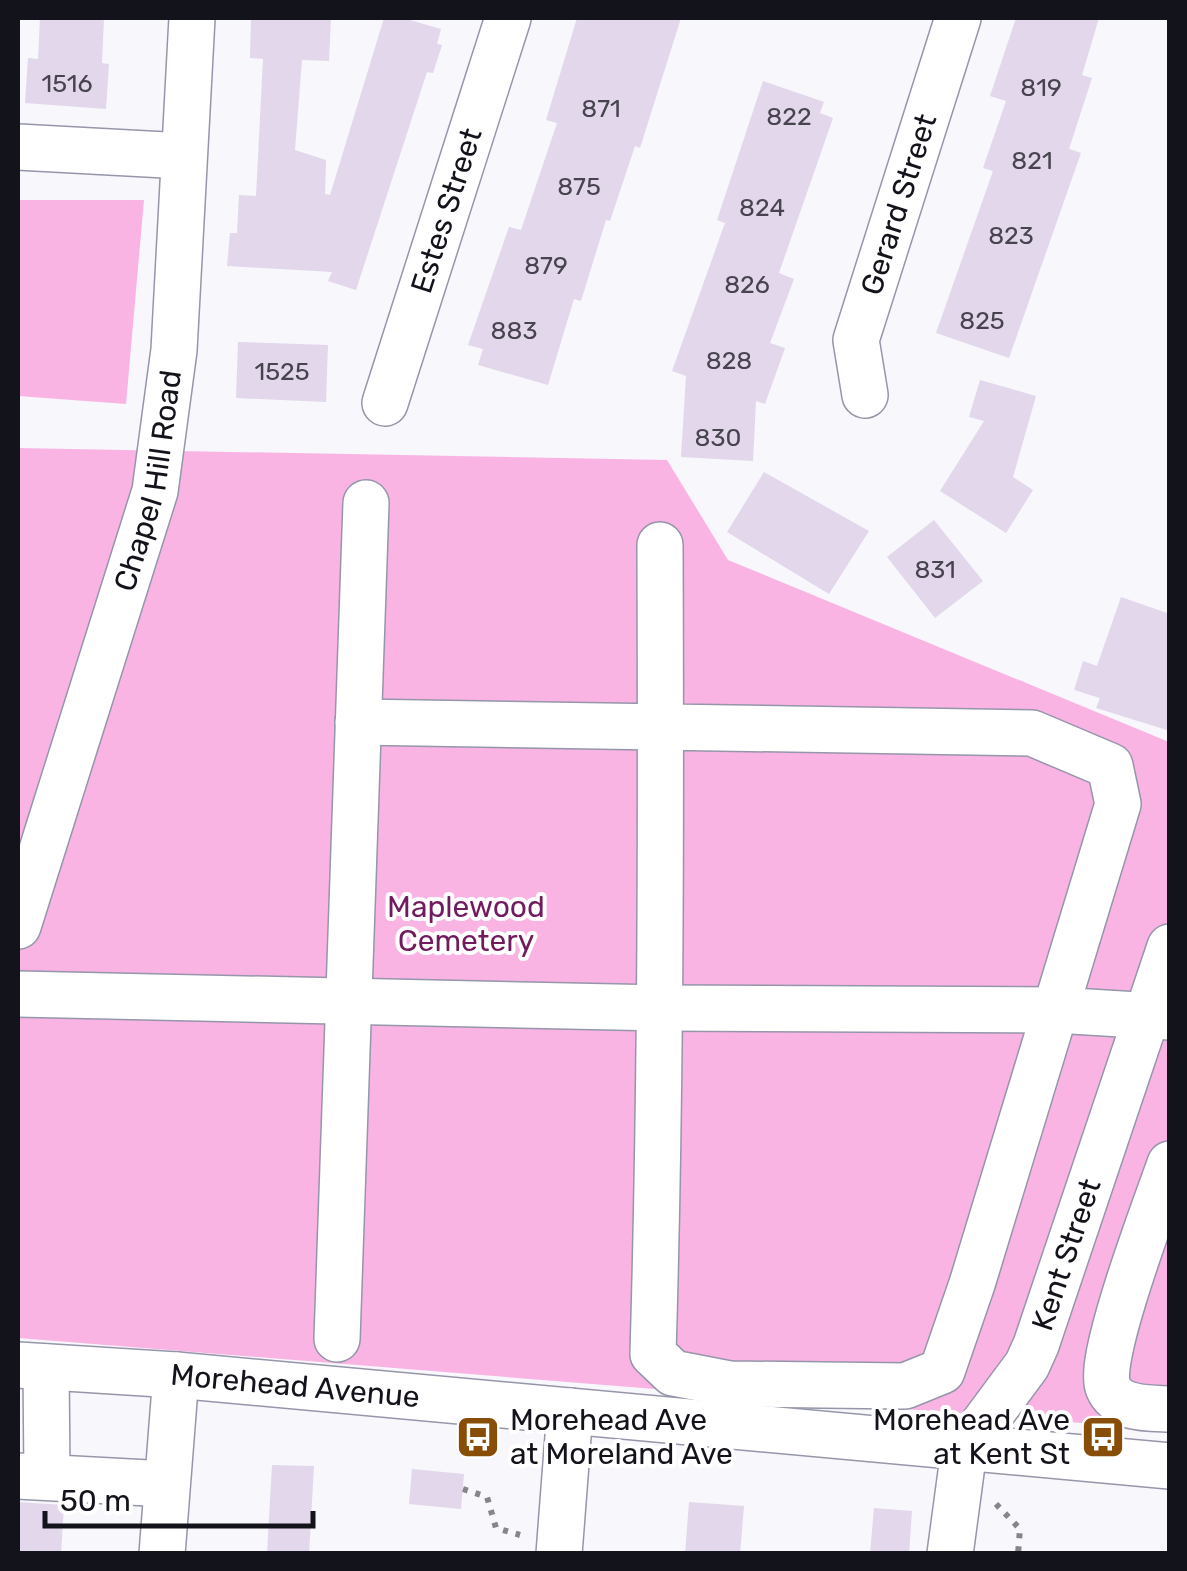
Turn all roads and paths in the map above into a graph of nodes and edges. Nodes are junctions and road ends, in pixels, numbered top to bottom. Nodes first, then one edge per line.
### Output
1 (192, 18) edge
2 (508, 18) edge
3 (958, 18) edge
4 (18, 147) edge
5 (184, 156) junction
6 (865, 395) dead end
7 (385, 403) dead end
8 (366, 502) dead end
9 (660, 544) dead end
10 (358, 722) junction
11 (661, 726) junction
12 (36, 808) edge
13 (18, 926) edge
14 (1170, 946) edge
15 (18, 994) edge
16 (348, 999) junction
17 (663, 1008) junction
18 (1056, 1010) junction
19 (1158, 1016) edge
20 (1170, 1164) edge
21 (337, 1339) dead end
22 (32, 1366) edge
23 (176, 1375) junction
24 (1170, 1410) edge
25 (570, 1411) junction
26 (964, 1450) junction
27 (1170, 1466) edge
28 (32, 1476) edge
29 (166, 1484) junction
30 (463, 1489) dead end
31 (986, 1494) dead end
32 (540, 1544) edge
33 (162, 1554) edge
34 (950, 1554) edge
35 (1018, 1554) edge

1 - 5 street, Chapel Hill Road
2 - 7 street, Estes Street
3 - 6 street, Gerard Street
4 - 5 street
5 - 12 street, Chapel Hill Road
8 - 10 street
9 - 11 street
10 - 11 street
10 - 16 street
11 - 17 street
11 - 18 street
12 - 13 street, Chapel Hill Road
14 - 19 street, Kent Street
15 - 16 street
16 - 17 street
16 - 21 street
17 - 18 street
17 - 18 street
18 - 19 street
19 - 26 street, Kent Street
20 - 24 street
22 - 23 street, Morehead Avenue
22 - 28 street
23 - 25 street, Morehead Avenue
23 - 29 street
25 - 26 street, Morehead Avenue
25 - 32 street
26 - 27 street, Morehead Avenue
26 - 34 street, Kent Street
28 - 29 street
29 - 33 street
30 - 32 path
31 - 35 path

